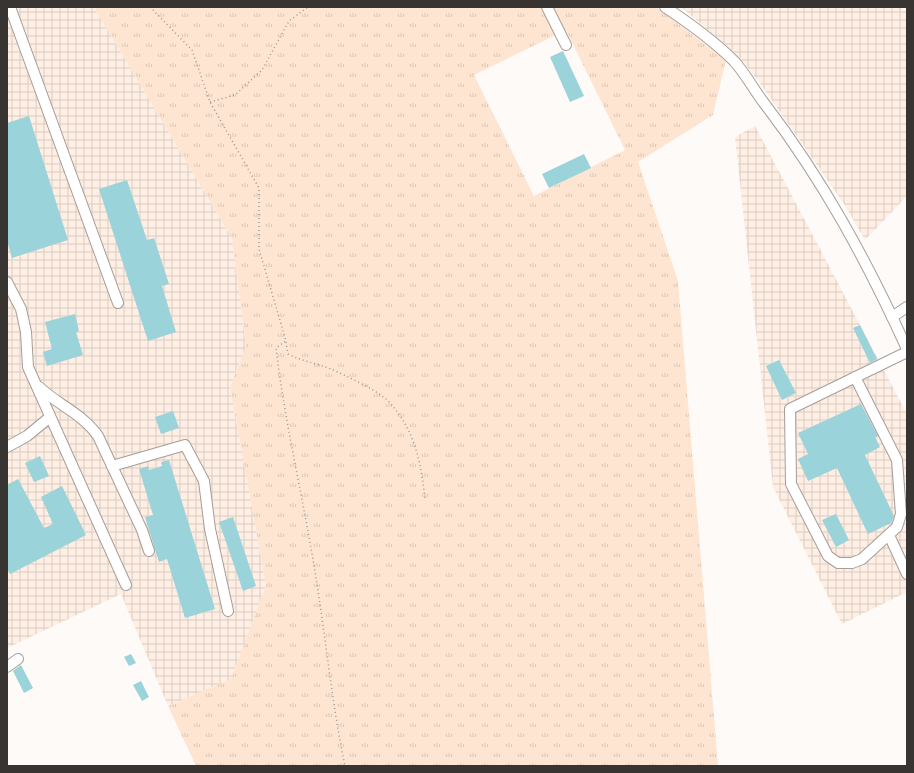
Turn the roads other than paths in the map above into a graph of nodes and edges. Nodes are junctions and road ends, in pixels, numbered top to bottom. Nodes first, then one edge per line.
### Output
1 (10, 7) edge
2 (547, 7) edge
3 (664, 7) edge
4 (566, 45) dead end
5 (7, 282) edge
6 (118, 303) dead end
7 (907, 307) edge
8 (892, 317) junction
9 (907, 351) edge
10 (855, 377) junction
11 (35, 382) junction
12 (50, 417) junction
13 (7, 447) edge
14 (112, 466) junction
15 (889, 535) junction
16 (149, 551) dead end
17 (907, 574) edge
18 (126, 585) dead end
19 (228, 611) dead end
20 (18, 659) dead end
21 (7, 668) edge

1 - 6 lane
2 - 4 lane
3 - 8 lane
5 - 11 lane
7 - 8 lane
8 - 9 lane
9 - 10 lane
10 - 15 lane
10 - 15 lane
11 - 12 lane
11 - 14 lane
12 - 13 lane
12 - 18 lane
14 - 16 lane
14 - 19 lane
15 - 17 lane
20 - 21 lane

